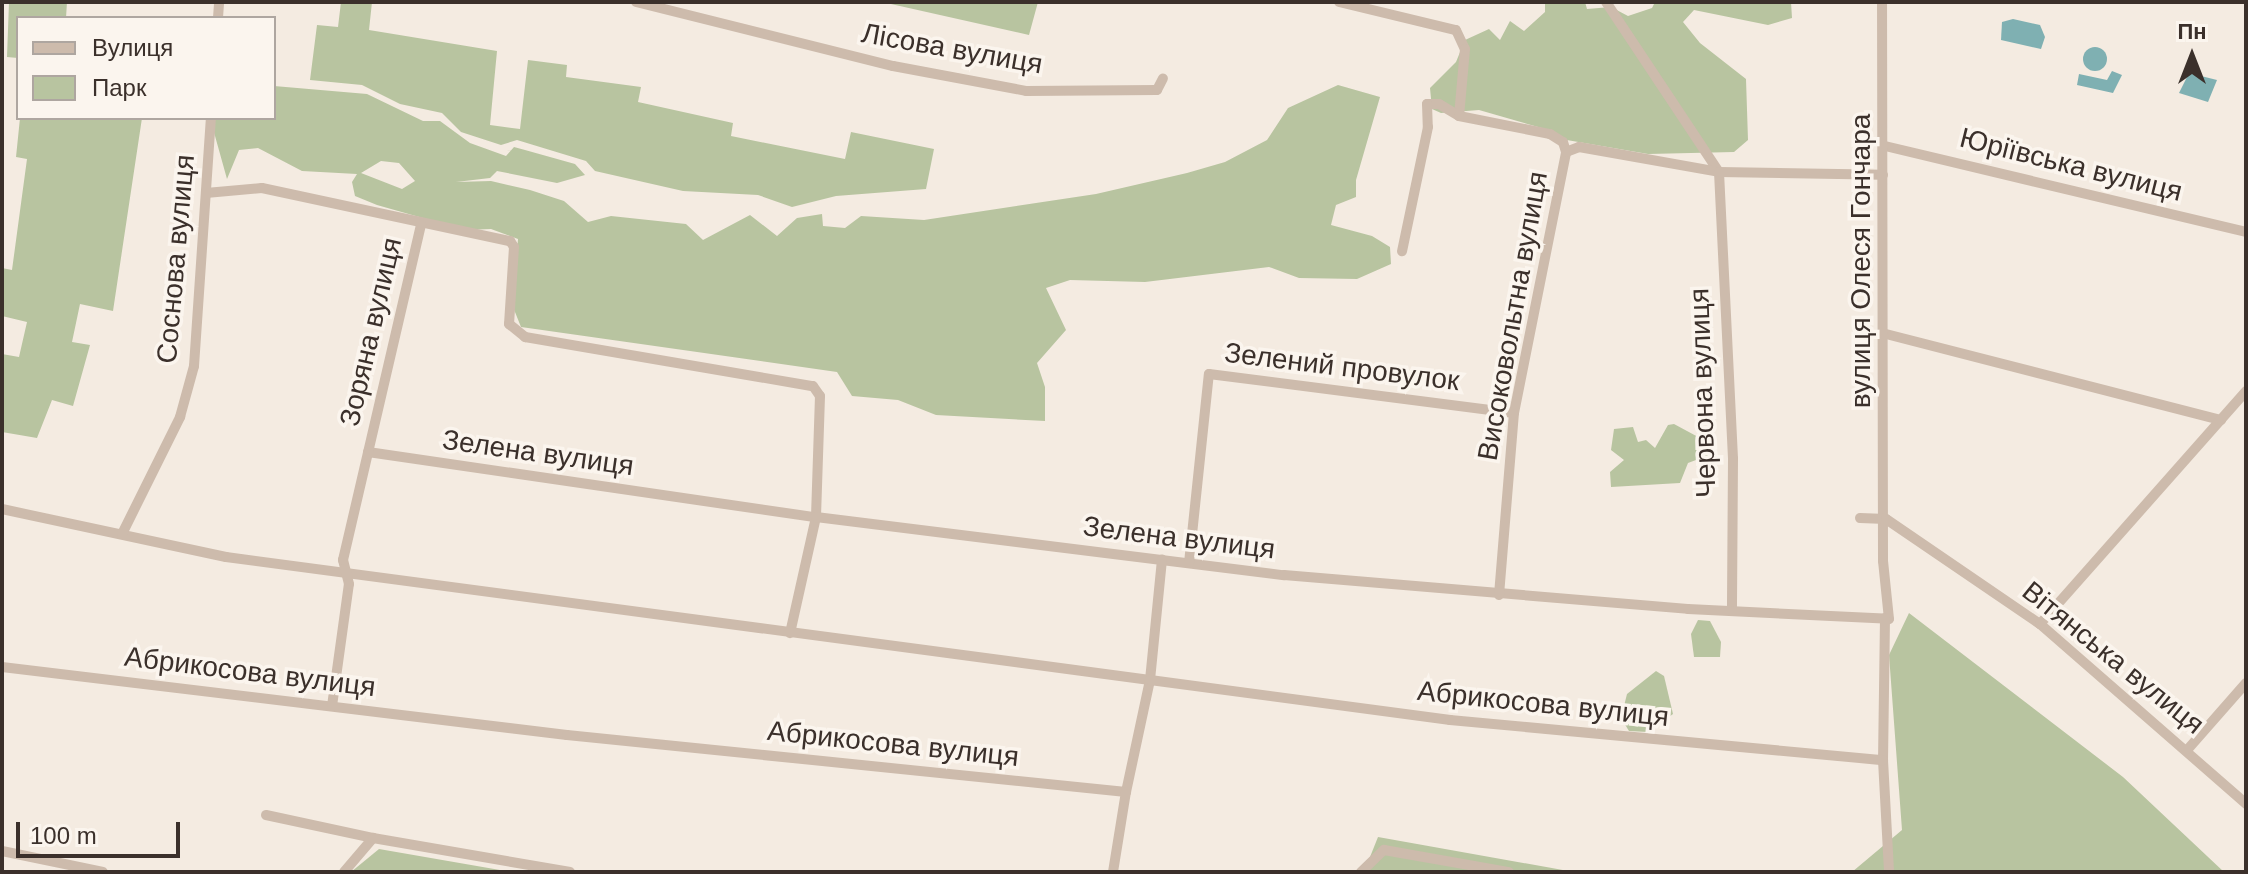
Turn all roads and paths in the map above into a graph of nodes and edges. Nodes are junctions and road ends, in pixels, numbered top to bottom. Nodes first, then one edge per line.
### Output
1 (636, 2) edge
2 (1339, 2) edge
3 (1606, 2) edge
4 (1882, 2) edge
5 (1163, 78) dead end
6 (1459, 116) junction
7 (211, 120) edge
8 (1885, 146) junction
9 (1566, 152) junction
10 (1719, 172) junction
11 (1883, 175) junction
12 (206, 193) junction
13 (421, 224) junction
14 (2246, 232) edge
15 (1402, 251) dead end
16 (1886, 334) junction
17 (2246, 391) edge
18 (1514, 413) junction
19 (2221, 420) junction
20 (368, 452) junction
21 (2, 509) edge
22 (816, 517) junction
23 (1860, 518) dead end
24 (1886, 519) junction
25 (122, 534) junction
26 (1903, 535) junction
27 (1886, 539) junction
28 (1162, 560) junction
29 (1189, 563) junction
30 (345, 573) junction
31 (1499, 595) junction
32 (1732, 611) junction
33 (1885, 618) junction
34 (2040, 624) junction
35 (790, 633) junction
36 (2, 667) edge
37 (1150, 680) junction
38 (2246, 683) edge
39 (332, 706) junction
40 (2188, 749) junction
41 (1883, 760) junction
42 (1126, 792) junction
43 (2246, 804) edge
44 (266, 815) dead end
45 (373, 838) junction
46 (2, 851) edge
47 (103, 872) edge
48 (344, 872) edge
49 (570, 872) edge
50 (1113, 872) edge
51 (1361, 872) edge
52 (1509, 872) edge
53 (1889, 872) edge

1 - 5 street, Лісова вулиця
2 - 6 street
3 - 10 street
4 - 8 street, вулиця Олеся Гончара
6 - 9 street
6 - 15 street
7 - 12 street, Соснова вулиця
8 - 11 street, вулиця Олеся Гончара
8 - 14 street, Юріївська вулиця
9 - 10 street, Високовольтна вулиця
9 - 18 street, Високовольтна вулиця
10 - 11 street, Високовольтна вулиця
10 - 32 street, Червона вулиця
11 - 16 street, вулиця Олеся Гончара
12 - 13 street
12 - 25 street, Соснова вулиця
13 - 20 street, Зоряна вулиця
13 - 22 street
16 - 19 street
16 - 24 street, вулиця Олеся Гончара
17 - 19 street
18 - 29 street, Зелений провулок
18 - 31 street, Високовольтна вулиця
19 - 34 street
20 - 22 street, Зелена вулиця
20 - 30 street, Зоряна вулиця
21 - 25 street
22 - 28 street, Зелена вулиця
22 - 35 street
23 - 24 street
24 - 26 street, Вітянська вулиця
24 - 27 street
25 - 30 street
26 - 27 street
26 - 34 street, Вітянська вулиця
27 - 33 street
28 - 29 street, Зелена вулиця
28 - 37 street
29 - 31 street, Зелена вулиця
30 - 35 street, Абрикосова вулиця
30 - 39 street, Зоряна вулиця
31 - 32 street, Зелена вулиця
32 - 33 street, Зелена вулиця
33 - 41 street
34 - 40 street, Вітянська вулиця
35 - 37 street, Абрикосова вулиця
36 - 39 street, Абрикосова вулиця
37 - 41 street, Абрикосова вулиця
37 - 42 street
38 - 40 street
39 - 42 street, Абрикосова вулиця
40 - 43 street, Вітянська вулиця
41 - 53 street
42 - 50 street
44 - 45 street
45 - 48 street
45 - 49 street
46 - 47 street
51 - 52 street

